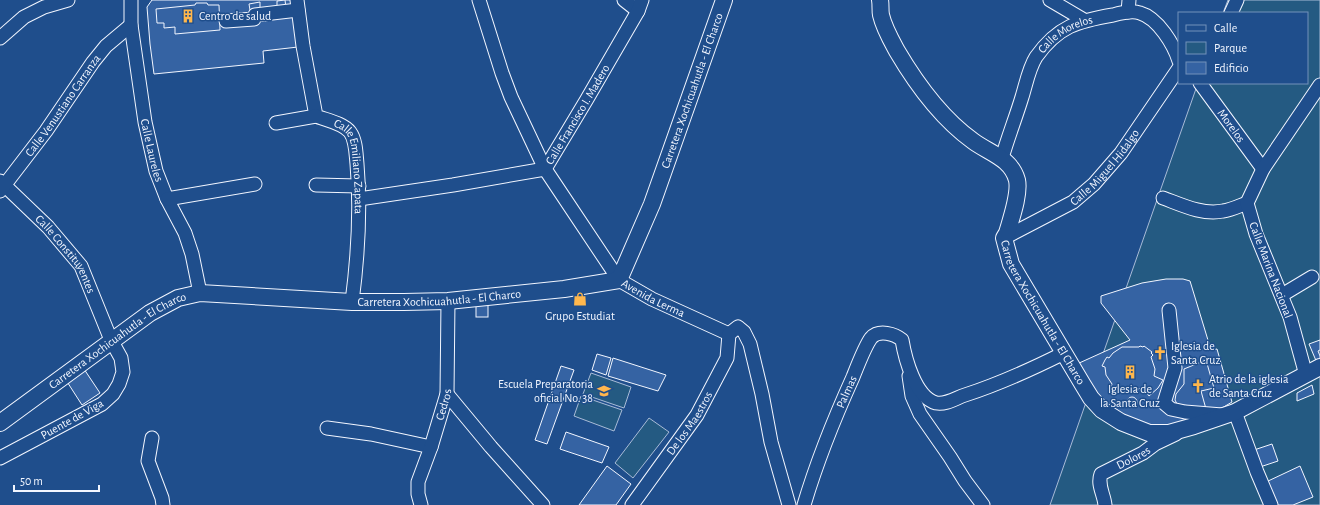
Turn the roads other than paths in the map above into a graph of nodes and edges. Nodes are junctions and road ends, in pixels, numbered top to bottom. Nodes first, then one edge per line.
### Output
1 (68, 0) edge
2 (131, 0) edge
3 (479, 0) edge
4 (624, 0) edge
5 (724, 0) edge
6 (880, 0) edge
7 (1050, 0) edge
8 (1237, 0) edge
9 (297, 5) edge
10 (640, 5) edge
11 (1128, 6) edge
12 (1231, 12) edge
13 (1084, 20) junction
14 (226, 21) dead end
15 (131, 25) junction
16 (0, 38) edge
17 (1178, 58) edge
18 (1178, 69) edge
19 (1201, 84) edge
20 (1320, 85) edge
21 (316, 116) junction
22 (276, 123) dead end
23 (1002, 158) junction
24 (545, 169) junction
25 (1263, 169) junction
26 (255, 184) dead end
27 (316, 185) dead end
28 (2, 186) edge
29 (359, 192) junction
30 (1163, 198) dead end
31 (166, 199) junction
32 (1247, 203) junction
33 (1004, 238) junction
34 (1312, 277) dead end
35 (619, 280) junction
36 (200, 293) junction
37 (1282, 295) junction
38 (448, 301) junction
39 (352, 302) junction
40 (1169, 310) dead end
41 (730, 334) junction
42 (111, 340) junction
43 (1064, 352) junction
44 (909, 367) junction
45 (1313, 371) edge
46 (447, 394) junction
47 (1229, 413) junction
48 (0, 423) edge
49 (1194, 426) junction
50 (327, 428) dead end
51 (152, 438) dead end
52 (431, 447) junction
53 (0, 458) edge
54 (163, 505) edge
55 (421, 505) edge
56 (543, 505) edge
57 (632, 505) edge
58 (789, 505) edge
59 (804, 505) edge
60 (983, 505) edge
61 (1106, 505) edge
62 (1271, 505) edge

1 - 16 street
2 - 15 street, Calle Laureles
3 - 24 street, Avenida Lerma
4 - 10 street
5 - 35 main road, Carretera Xochicuahutla - El Charco
6 - 23 main road, Carretera Xochicuahutla - El Charco
7 - 13 street
8 - 12 street
9 - 14 street
9 - 21 street, Calle Emiliano Zapata
10 - 24 street, Calle Francisco I. Madero
11 - 13 street, Calle Morelos
11 - 17 street, Calle Morelos
13 - 23 street, Calle Morelos
15 - 28 street, Calle Venustiano Carranza
15 - 31 street, Calle Laureles
18 - 33 street, Calle Miguel Hidalgo
19 - 25 street, Morelos
20 - 25 street
21 - 22 street
21 - 29 street, Calle Emiliano Zapata
23 - 33 main road, Carretera Xochicuahutla - El Charco
24 - 29 street, Calle Francisco I. Madero
24 - 35 street, Avenida Lerma
25 - 32 street
26 - 31 street
27 - 29 street, Calle Francisco I. Madero
28 - 42 street, Calle Constituyentes
29 - 39 street, Calle Emiliano Zapata
30 - 32 street
31 - 36 street, Calle Laureles
32 - 37 street, Calle Marina Nacional
33 - 43 main road, Carretera Xochicuahutla - El Charco
34 - 37 street
35 - 38 main road, Carretera Xochicuahutla - El Charco
35 - 41 street, Avenida Lerma
36 - 39 main road, Carretera Xochicuahutla - El Charco
36 - 42 main road, Carretera Xochicuahutla - El Charco
37 - 45 street, Calle Marina Nacional
38 - 39 main road, Carretera Xochicuahutla - El Charco
38 - 46 street, Cedros
40 - 47 street
41 - 57 street, De los Maestros
41 - 58 street, Avenida Lerma
42 - 48 main road, Carretera Xochicuahutla - El Charco
42 - 53 street, Puente de Viga
43 - 44 street, Palmas
43 - 49 main road, Carretera Xochicuahutla - El Charco
44 - 59 street, Palmas
44 - 60 street, Palmas
45 - 47 main road, Carretera Xochicuahutla - El Charco
46 - 52 street, Cedros
46 - 56 street
47 - 49 main road, Carretera Xochicuahutla - El Charco
47 - 62 street
49 - 61 street, Dolores
50 - 52 street
51 - 54 street
52 - 55 street, Cedros

